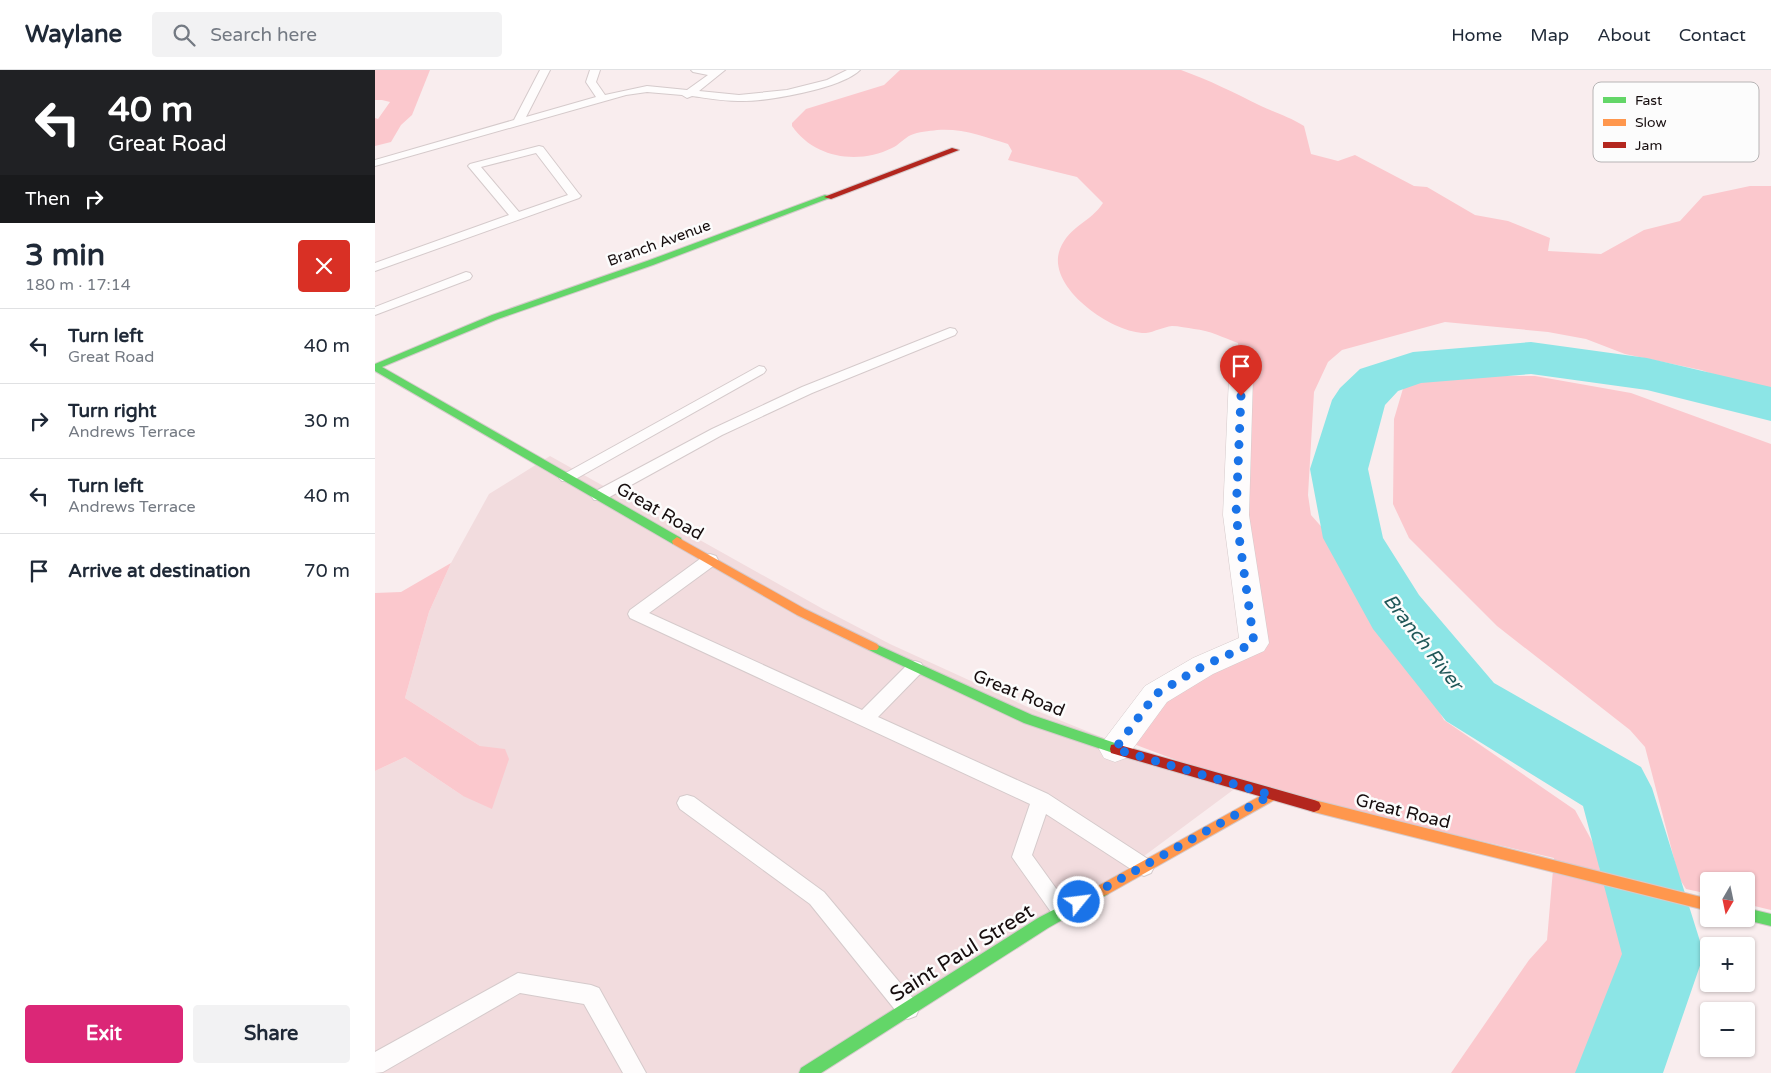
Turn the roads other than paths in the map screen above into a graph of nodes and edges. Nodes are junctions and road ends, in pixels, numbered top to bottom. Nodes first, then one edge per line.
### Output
1 (545, 70) edge
2 (595, 70) edge
3 (697, 70) edge
4 (855, 70) edge
5 (718, 72) edge
6 (687, 95) junction
7 (602, 98) junction
8 (519, 122) junction
9 (955, 150) dead end
10 (375, 163) edge
11 (517, 217) junction
12 (375, 267) edge
13 (466, 276) dead end
14 (375, 311) edge
15 (950, 332) dead end
16 (375, 367) edge
17 (759, 370) dead end
18 (1241, 377) dead end
19 (567, 478) junction
20 (599, 496) junction
21 (710, 560) junction
22 (915, 668) junction
23 (865, 719) junction
24 (1115, 749) junction
25 (1271, 795) junction
26 (1041, 800) junction
27 (687, 803) dead end
28 (1145, 867) junction
29 (1700, 903) edge
30 (1063, 912) junction
31 (1755, 916) edge
32 (1771, 920) edge
33 (907, 1009) junction
34 (375, 1064) edge
35 (635, 1073) edge
36 (807, 1073) edge

1 - 8 lane
2 - 7 lane
3 - 5 lane
4 - 6 lane
5 - 6 lane
6 - 7 lane
7 - 8 lane
8 - 10 lane
9 - 16 main road, Branch Avenue
11 - 11 lane
11 - 12 lane
13 - 14 lane
15 - 20 lane
16 - 19 main road, Great Road
17 - 19 lane
18 - 24 street
19 - 20 main road, Great Road
20 - 21 main road, Great Road
21 - 22 main road, Great Road
21 - 23 lane
22 - 23 lane
22 - 24 main road, Great Road
23 - 26 lane
24 - 25 main road, Great Road
25 - 28 main road, Saint Paul Street
25 - 29 main road, Great Road
26 - 28 lane
26 - 30 lane
27 - 33 lane
28 - 30 main road, Saint Paul Street
30 - 33 main road, Saint Paul Street
31 - 32 main road
33 - 36 main road, Saint Paul Street
34 - 35 lane

